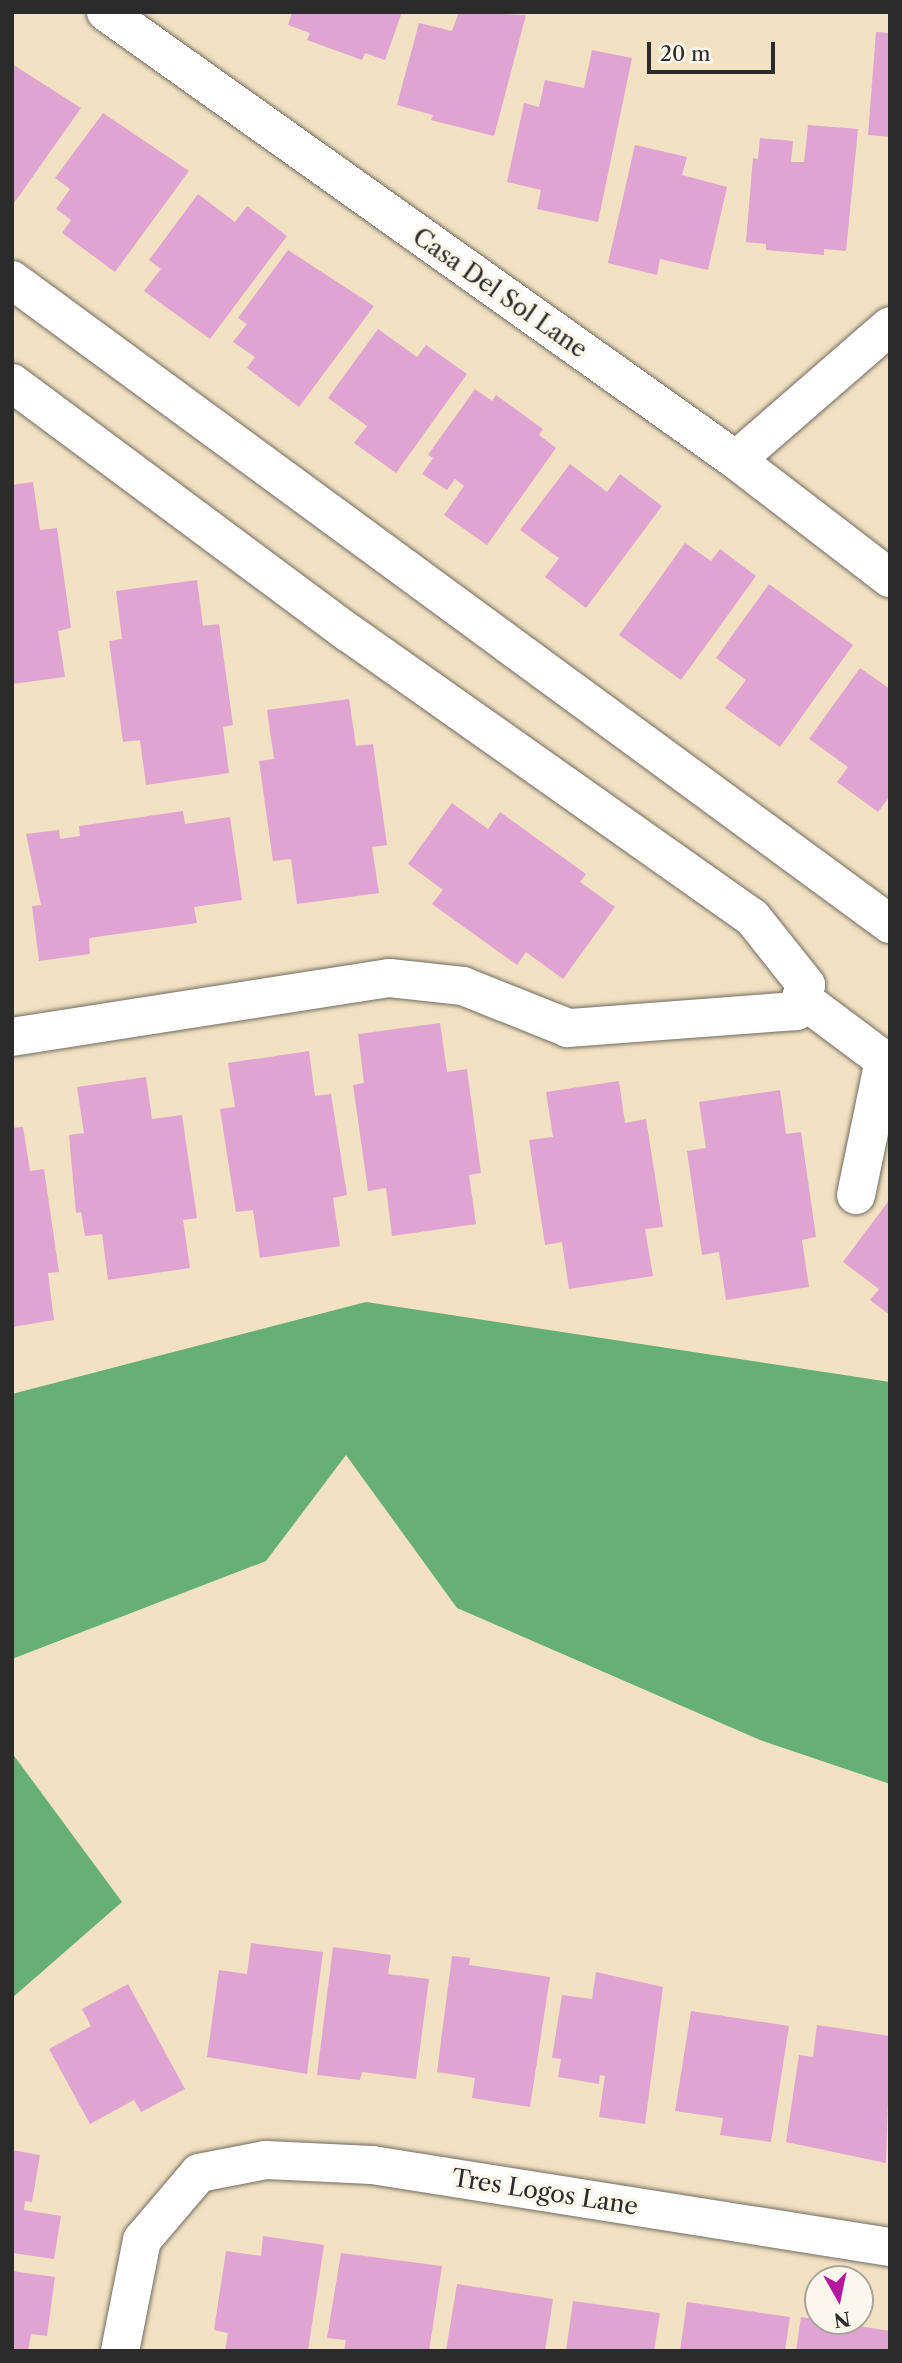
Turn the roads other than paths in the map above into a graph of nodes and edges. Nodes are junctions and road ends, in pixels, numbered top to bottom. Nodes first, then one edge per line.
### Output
1 (106, 12) edge
2 (12, 280) edge
3 (890, 326) edge
4 (12, 383) edge
5 (736, 460) junction
6 (890, 578) edge
7 (890, 924) edge
8 (802, 998) junction
9 (12, 1037) edge
10 (856, 1195) dead end
11 (890, 2247) edge
12 (120, 2351) edge

1 - 5 street, Casa Del Sol Lane
2 - 7 street
3 - 5 street
4 - 8 street
5 - 6 street, Casa Del Sol Lane
8 - 9 street
8 - 10 street
11 - 12 street, Tres Logos Lane

